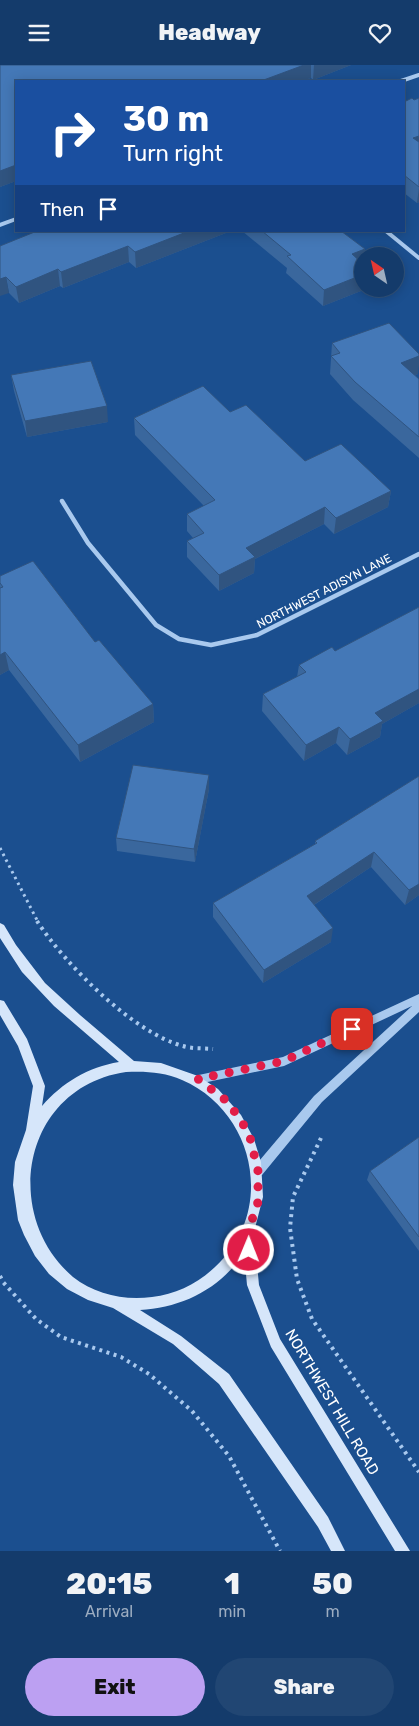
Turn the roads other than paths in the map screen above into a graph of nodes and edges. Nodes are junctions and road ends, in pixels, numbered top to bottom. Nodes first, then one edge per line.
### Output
1 (419, 75) edge
2 (404, 80) edge
3 (15, 219) edge
4 (0, 225) edge
5 (387, 232) edge
6 (419, 258) edge
7 (62, 501) dead end
8 (419, 554) edge
9 (0, 928) edge
10 (419, 998) edge
11 (0, 1005) edge
12 (419, 1006) edge
13 (131, 1065) junction
14 (198, 1079) junction
15 (32, 1132) junction
16 (258, 1171) junction
17 (248, 1232) junction
18 (117, 1304) junction
19 (338, 1551) edge
20 (403, 1551) edge

1 - 2 street
3 - 4 street
5 - 6 street
7 - 8 street, NORTHWEST ADISYN LANE
9 - 13 main road
10 - 14 street
11 - 15 main road
12 - 16 street
13 - 14 main road
13 - 15 main road
14 - 16 main road
15 - 18 main road
16 - 17 main road
17 - 18 main road
17 - 20 main road, NORTHWEST HILL ROAD
18 - 19 main road

